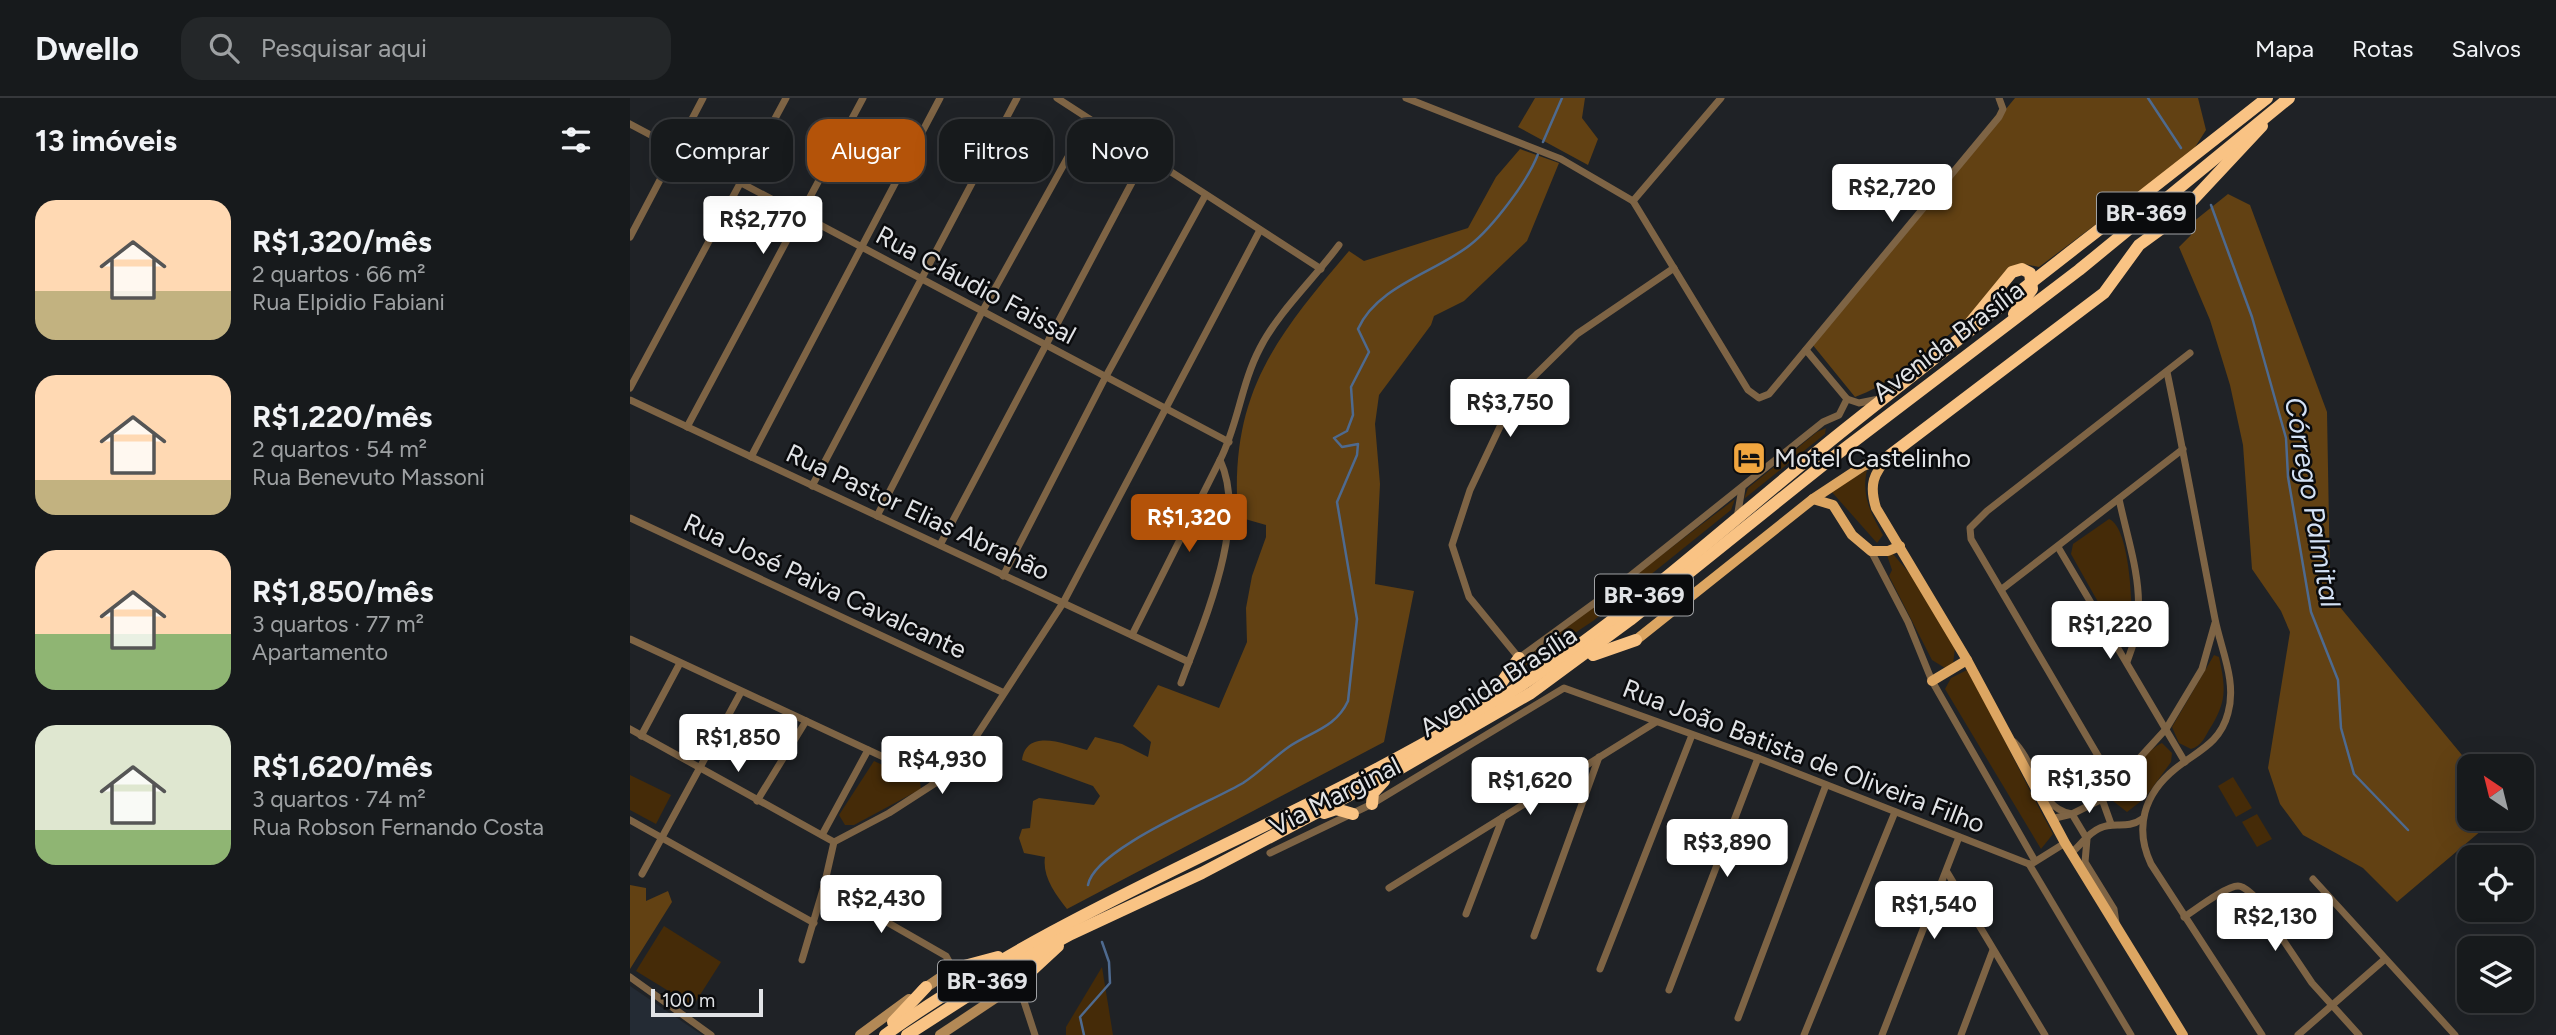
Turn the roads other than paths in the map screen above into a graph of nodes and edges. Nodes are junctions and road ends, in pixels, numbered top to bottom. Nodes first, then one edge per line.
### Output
1 (703, 98) edge
2 (786, 98) edge
3 (863, 98) edge
4 (940, 98) edge
5 (1017, 98) edge
6 (1057, 98) edge
7 (1406, 98) edge
8 (1721, 98) edge
9 (1999, 98) edge
10 (2267, 98) edge
11 (2289, 98) edge
12 (1089, 118) joint
13 (691, 119) edge
14 (630, 124) edge
15 (651, 135) edge
16 (1173, 174) edge
17 (658, 182) edge
18 (1132, 182) edge
19 (739, 183) junction
20 (1205, 196) junction
21 (1633, 201) junction
22 (802, 216) junction
23 (1261, 230) junction
24 (630, 236) edge
25 (1339, 245) dead end
26 (862, 248) junction
27 (1674, 268) junction
28 (1321, 269) junction
29 (922, 280) junction
30 (2033, 280) junction
31 (982, 312) junction
32 (2003, 328) junction
33 (1045, 346) junction
34 (1806, 350) junction
35 (2190, 353) dead end
36 (1936, 356) junction
37 (2167, 372) junction
38 (1105, 378) junction
39 (630, 388) edge
40 (1885, 398) junction
41 (1847, 399) junction
42 (630, 400) edge
43 (1166, 410) junction
44 (1823, 422) junction
45 (687, 427) junction
46 (1847, 428) junction
47 (1229, 442) junction
48 (2183, 449) junction
49 (1889, 456) junction
50 (751, 457) junction
51 (1220, 460) junction
52 (812, 485) junction
53 (1742, 487) junction
54 (1813, 499) junction
55 (2119, 499) junction
56 (877, 516) junction
57 (630, 518) edge
58 (1737, 519) junction
59 (940, 545) junction
60 (1900, 546) junction
61 (2058, 547) junction
62 (1871, 551) junction
63 (1003, 576) junction
64 (2002, 589) junction
65 (1063, 603) junction
66 (2216, 622) junction
67 (1132, 635) junction
68 (630, 639) edge
69 (1636, 640) joint
70 (2208, 652) junction
71 (2224, 653) junction
72 (1520, 658) junction
73 (1967, 660) junction
74 (1189, 662) junction
75 (2127, 662) junction
76 (680, 663) junction
77 (1570, 665) junction
78 (1932, 681) junction
79 (1181, 683) dead end
80 (1564, 688) joint
81 (741, 692) junction
82 (1002, 692) junction
83 (1482, 708) junction
84 (806, 721) junction
85 (1656, 722) junction
86 (630, 729) edge
87 (2166, 729) junction
88 (2004, 733) junction
89 (1692, 735) junction
90 (641, 736) junction
91 (869, 750) junction
92 (1599, 757) junction
93 (1758, 758) junction
94 (2185, 762) junction
95 (1401, 768) junction
96 (701, 769) junction
97 (937, 782) junction
98 (2114, 783) junction
99 (1826, 785) junction
100 (2102, 799) junction
101 (757, 801) junction
102 (1372, 804) junction
103 (1895, 812) junction
104 (1353, 814) junction
105 (2072, 814) junction
106 (1503, 817) junction
107 (2052, 819) junction
108 (2142, 819) junction
109 (630, 820) edge
110 (1294, 823) junction
111 (2111, 824) junction
112 (822, 835) junction
113 (2086, 836) junction
114 (1959, 837) junction
115 (663, 839) junction
116 (834, 842) junction
117 (2065, 843) junction
118 (1270, 853) dead end
119 (2071, 853) junction
120 (2032, 863) junction
121 (1947, 872) junction
122 (642, 874) dead end
123 (2313, 879) dead end
124 (824, 886) junction
125 (1389, 888) dead end
126 (1466, 914) dead end
127 (2184, 917) junction
128 (814, 923) junction
129 (2116, 927) junction
130 (1072, 933) junction
131 (1534, 936) dead end
132 (1993, 950) junction
133 (1015, 952) junction
134 (2385, 959) junction
135 (802, 960) dead end
136 (953, 969) junction
137 (1600, 969) dead end
138 (630, 978) edge
139 (1018, 983) junction
140 (926, 986) junction
141 (1669, 990) dead end
142 (2332, 1006) junction
143 (1738, 1018) dead end
144 (2182, 1034) edge
145 (711, 1035) edge
146 (860, 1035) edge
147 (880, 1035) edge
148 (885, 1035) edge
149 (907, 1035) edge
150 (940, 1035) edge
151 (1035, 1035) edge
152 (1804, 1035) edge
153 (1882, 1035) edge
154 (1961, 1035) edge
155 (2045, 1035) edge
156 (2132, 1035) edge
157 (2262, 1035) edge
158 (2298, 1035) edge
159 (2359, 1035) edge
160 (2455, 1035) edge

1 - 13 street
2 - 19 street
3 - 22 street
4 - 26 street
5 - 29 street
6 - 12 street
7 - 21 street
8 - 21 street
9 - 34 street
10 - 30 highway, Avenida Brasília / BR-369
11 - 32 highway, Avenida Brasília / BR-369
11 - 49 highway
12 - 31 street
14 - 15 street, Rua Cláudio Faissal
16 - 20 street
17 - 24 street
18 - 33 street
19 - 22 street, Rua Cláudio Faissal
19 - 39 street
20 - 23 street
20 - 38 street
21 - 27 street
22 - 26 street, Rua Cláudio Faissal
22 - 45 street
23 - 28 street
23 - 43 street
25 - 28 street
26 - 29 street, Rua Cláudio Faissal
26 - 50 street
27 - 34 street
27 - 72 street
28 - 47 street
29 - 31 street, Rua Cláudio Faissal
29 - 52 street
30 - 32 highway
30 - 36 highway, Avenida Brasília / BR-369
30 - 36 highway
31 - 33 street, Rua Cláudio Faissal
31 - 56 street
32 - 77 highway, Avenida Brasília / BR-369
33 - 38 street, Rua Cláudio Faissal
33 - 59 street
34 - 41 street
35 - 37 street
36 - 40 highway, Avenida Brasília / BR-369
37 - 48 street
37 - 64 street
38 - 43 street, Rua Cláudio Faissal
38 - 63 street
40 - 41 street
40 - 46 highway, Avenida Brasília / BR-369
41 - 44 street
42 - 45 street, Rua Pastor Elias Abrahão
43 - 47 street, Rua Cláudio Faissal
43 - 65 street
44 - 46 street
44 - 53 street
45 - 50 street, Rua Pastor Elias Abrahão
46 - 58 highway, Avenida Brasília / BR-369
47 - 51 street
48 - 55 street
48 - 66 street
49 - 54 main road
49 - 60 main road
50 - 52 street, Rua Pastor Elias Abrahão
51 - 67 street
51 - 74 street
52 - 56 street, Rua Pastor Elias Abrahão
53 - 58 street
53 - 72 street
54 - 62 main road
54 - 69 main road
55 - 61 street
55 - 75 street
56 - 59 street, Rua Pastor Elias Abrahão
57 - 82 street, Rua José Paiva Cavalcante
58 - 83 highway, Avenida Brasília / BR-369
59 - 63 street, Rua Pastor Elias Abrahão
60 - 62 main road
60 - 73 main road
61 - 64 street
61 - 75 street
62 - 78 street
63 - 65 street, Rua Pastor Elias Abrahão
64 - 98 street
65 - 67 street, Rua Pastor Elias Abrahão
65 - 82 street
66 - 70 street
66 - 71 street
67 - 74 street, Rua Pastor Elias Abrahão
68 - 76 street
69 - 77 highway
70 - 71 street
70 - 87 street
71 - 94 street
72 - 83 highway
73 - 78 main road
73 - 88 main road
74 - 79 street
75 - 87 street
76 - 81 street
76 - 90 street
77 - 95 highway, Avenida Brasília / BR-369
78 - 120 street
80 - 85 street, Rua João Batista de Oliveira Filho
80 - 102 street, Via Marginal
81 - 84 street
81 - 96 street
82 - 97 street
83 - 133 highway, Avenida Brasília / BR-369
84 - 91 street
84 - 101 street
85 - 89 street, Rua João Batista de Oliveira Filho
85 - 92 street
86 - 90 street
87 - 94 street
87 - 98 street
88 - 105 street
88 - 107 main road
89 - 93 street, Rua João Batista de Oliveira Filho
89 - 137 street
90 - 96 street
91 - 97 street
91 - 112 street
92 - 106 street
92 - 131 street
93 - 99 street, Rua João Batista de Oliveira Filho
93 - 141 street
94 - 108 street
95 - 102 highway
95 - 110 highway, Avenida Brasília / BR-369
96 - 101 street
96 - 115 street
97 - 116 street
98 - 100 street
99 - 103 street, Rua João Batista de Oliveira Filho
99 - 143 street
100 - 105 street
100 - 111 street
101 - 112 street
102 - 104 street, Via Marginal
103 - 114 street, Rua João Batista de Oliveira Filho
103 - 152 street
104 - 110 highway
104 - 118 street, Via Marginal
105 - 107 street
105 - 113 street
106 - 125 street
106 - 126 street
107 - 117 main road
108 - 111 street
108 - 127 street
109 - 115 street
110 - 130 highway, Avenida Brasília / BR-369
111 - 113 street
112 - 116 street
113 - 119 street
113 - 129 street
114 - 120 street, Rua João Batista de Oliveira Filho
114 - 121 street
115 - 122 street
115 - 128 street
116 - 124 street
117 - 119 main road
117 - 120 street
119 - 129 main road
120 - 156 street
121 - 132 street
121 - 153 street
123 - 134 street
124 - 128 street
124 - 136 street
127 - 142 street
127 - 157 street
128 - 135 street
129 - 144 main road
130 - 139 highway
130 - 149 highway, Avenida Brasília / BR-369
132 - 154 street
132 - 155 street
133 - 136 highway
133 - 148 highway, Avenida Brasília / BR-369
134 - 142 street
134 - 160 street
136 - 140 main road
138 - 145 street
139 - 150 main road
139 - 151 street
140 - 146 main road
140 - 147 highway
142 - 158 street
142 - 159 street

